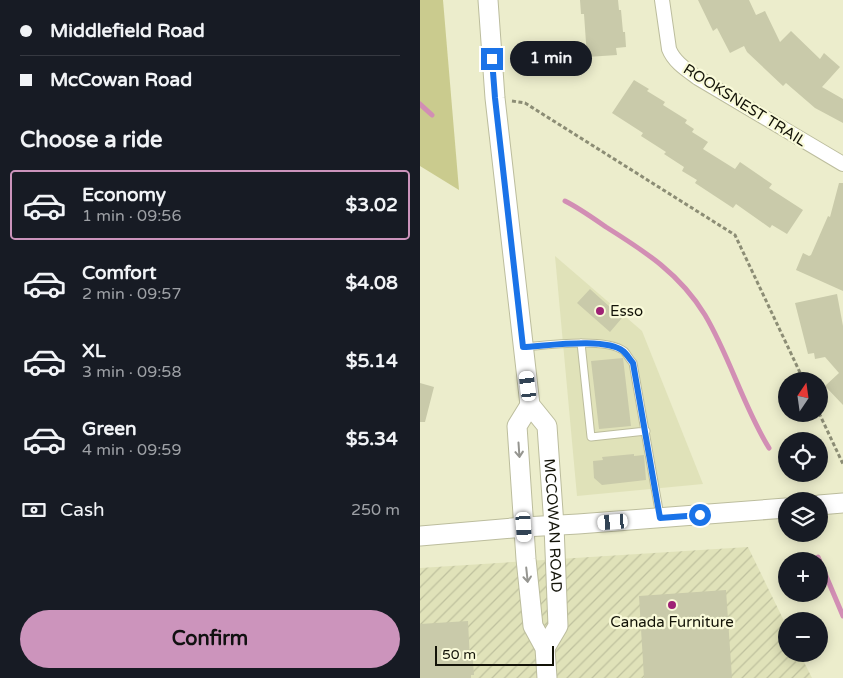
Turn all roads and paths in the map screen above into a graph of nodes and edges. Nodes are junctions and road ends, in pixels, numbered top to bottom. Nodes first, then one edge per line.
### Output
1 (488, 0) edge
2 (662, 0) edge
3 (495, 98) junction
4 (843, 164) edge
5 (582, 343) junction
6 (523, 347) junction
7 (800, 372) edge
8 (530, 405) junction
9 (823, 422) edge
10 (646, 431) junction
11 (843, 464) edge
12 (843, 503) edge
13 (828, 504) edge
14 (778, 509) edge
15 (660, 518) junction
16 (554, 526) junction
17 (524, 527) junction
18 (420, 536) edge
19 (545, 648) junction
20 (547, 678) edge

1 - 3 main road
2 - 4 street, ROOKSNEST TRAIL
3 - 6 main road
3 - 7 path
5 - 6 lane
5 - 10 lane
5 - 10 lane
6 - 8 main road
8 - 16 main road, MCCOWAN ROAD
8 -> 17 main road, MCCOWAN ROAD
9 - 11 path
10 - 15 lane
12 - 13 main road
14 - 15 main road
15 - 16 main road
16 - 17 main road
16 - 19 main road, MCCOWAN ROAD
17 - 18 main road
17 -> 19 main road, MCCOWAN ROAD
19 - 20 main road, MCCOWAN ROAD

